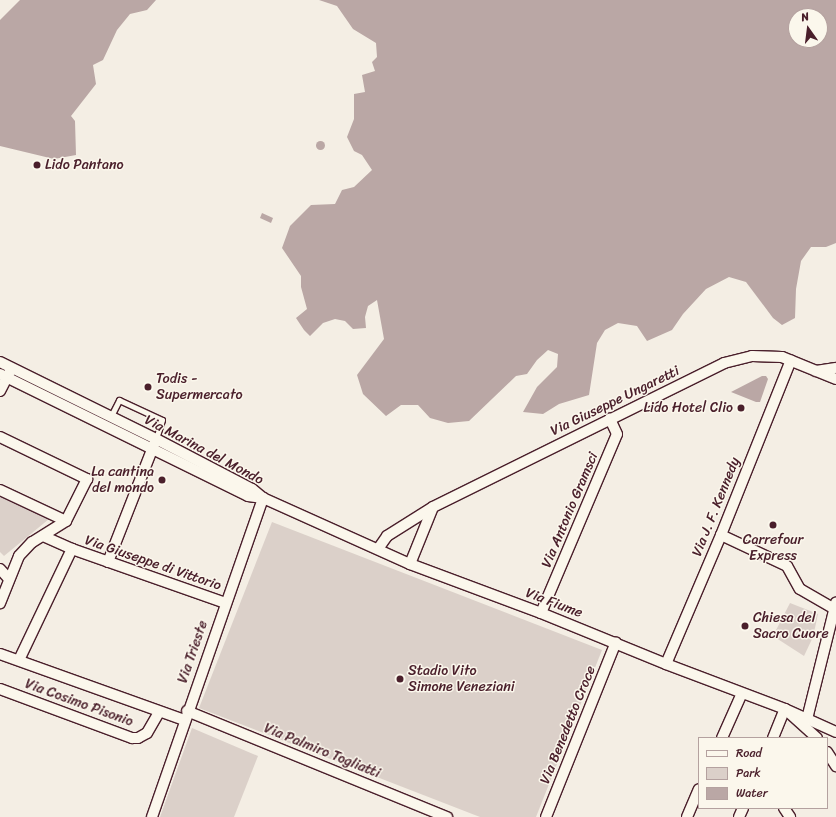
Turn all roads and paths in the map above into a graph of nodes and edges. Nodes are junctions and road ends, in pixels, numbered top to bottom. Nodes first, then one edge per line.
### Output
1 (791, 360) junction
2 (0, 362) edge
3 (11, 368) junction
4 (836, 368) edge
5 (816, 371) junction
6 (3, 376) edge
7 (836, 380) edge
8 (0, 391) edge
9 (111, 416) junction
10 (610, 418) junction
11 (0, 437) edge
12 (156, 439) junction
13 (152, 448) junction
14 (0, 490) edge
15 (263, 498) junction
16 (433, 507) junction
17 (66, 521) junction
18 (43, 536) junction
19 (721, 536) junction
20 (72, 549) junction
21 (378, 549) junction
22 (108, 562) junction
23 (410, 564) junction
24 (0, 569) edge
25 (9, 579) junction
26 (0, 603) edge
27 (225, 603) junction
28 (835, 606) edge
29 (541, 613) junction
30 (616, 642) junction
31 (0, 654) edge
32 (19, 660) junction
33 (666, 664) junction
34 (0, 689) edge
35 (742, 692) junction
36 (785, 709) junction
37 (159, 712) junction
38 (186, 716) junction
39 (807, 719) junction
40 (836, 732) edge
41 (722, 737) edge
42 (773, 737) edge
43 (816, 737) edge
44 (828, 754) edge
45 (836, 766) edge
46 (698, 791) edge
47 (152, 817) edge
48 (447, 817) edge
49 (546, 817) edge
50 (687, 817) edge

1 - 5 street, Via Giuseppe Ungaretti
1 - 10 street, Via Giuseppe Ungaretti
1 - 19 street, Via J. F. Kennedy
2 - 3 street, Via Marina del Mondo
3 - 6 street
3 - 9 street, Via Marina del Mondo
4 - 5 street
5 - 7 street, Via Giuseppe Ungaretti
6 - 8 street
6 - 13 street, Via Marina del Mondo
9 - 12 street, Via Marina del Mondo
9 - 12 lane
10 - 16 street, Via Giuseppe Ungaretti
10 - 29 street, Via Antonio Gramsci
11 - 17 street
12 - 13 street
12 - 15 street, Via Marina del Mondo
13 - 15 street, Via Marina del Mondo
13 - 22 street
14 - 17 street
15 - 21 street, Via Fiume
15 - 27 street, Via Trieste
16 - 21 street, Via Giuseppe Ungaretti
16 - 23 street
17 - 18 street
18 - 20 street, Via Giuseppe di Vittorio
18 - 25 street
19 - 28 street
19 - 33 street, Via J. F. Kennedy
20 - 22 street, Via Giuseppe di Vittorio
20 - 32 street, Via Giuseppe di Vittorio
21 - 23 street, Via Fiume
22 - 27 street, Via Giuseppe di Vittorio
23 - 29 street, Via Fiume
24 - 25 street
25 - 26 street
27 - 38 street, Via Trieste
28 - 39 street
29 - 30 street, Via Fiume
30 - 33 street, Via Fiume
30 - 49 street, Via Benedetto Croce
31 - 32 street, Via Cosimo Pisonio
32 - 37 street, Via Cosimo Pisonio
33 - 35 street, Via Fiume
34 - 37 street, Via Cosimo Pisonio
35 - 36 street, Via Fiume
35 - 41 street
36 - 39 street, Via Fiume
36 - 42 street
36 - 43 street
37 - 38 street, Via Cosimo Pisonio
38 - 47 street, Via Trieste
38 - 48 street, Via Palmiro Togliatti
39 - 40 street, Via Fiume
44 - 45 street
46 - 50 street

